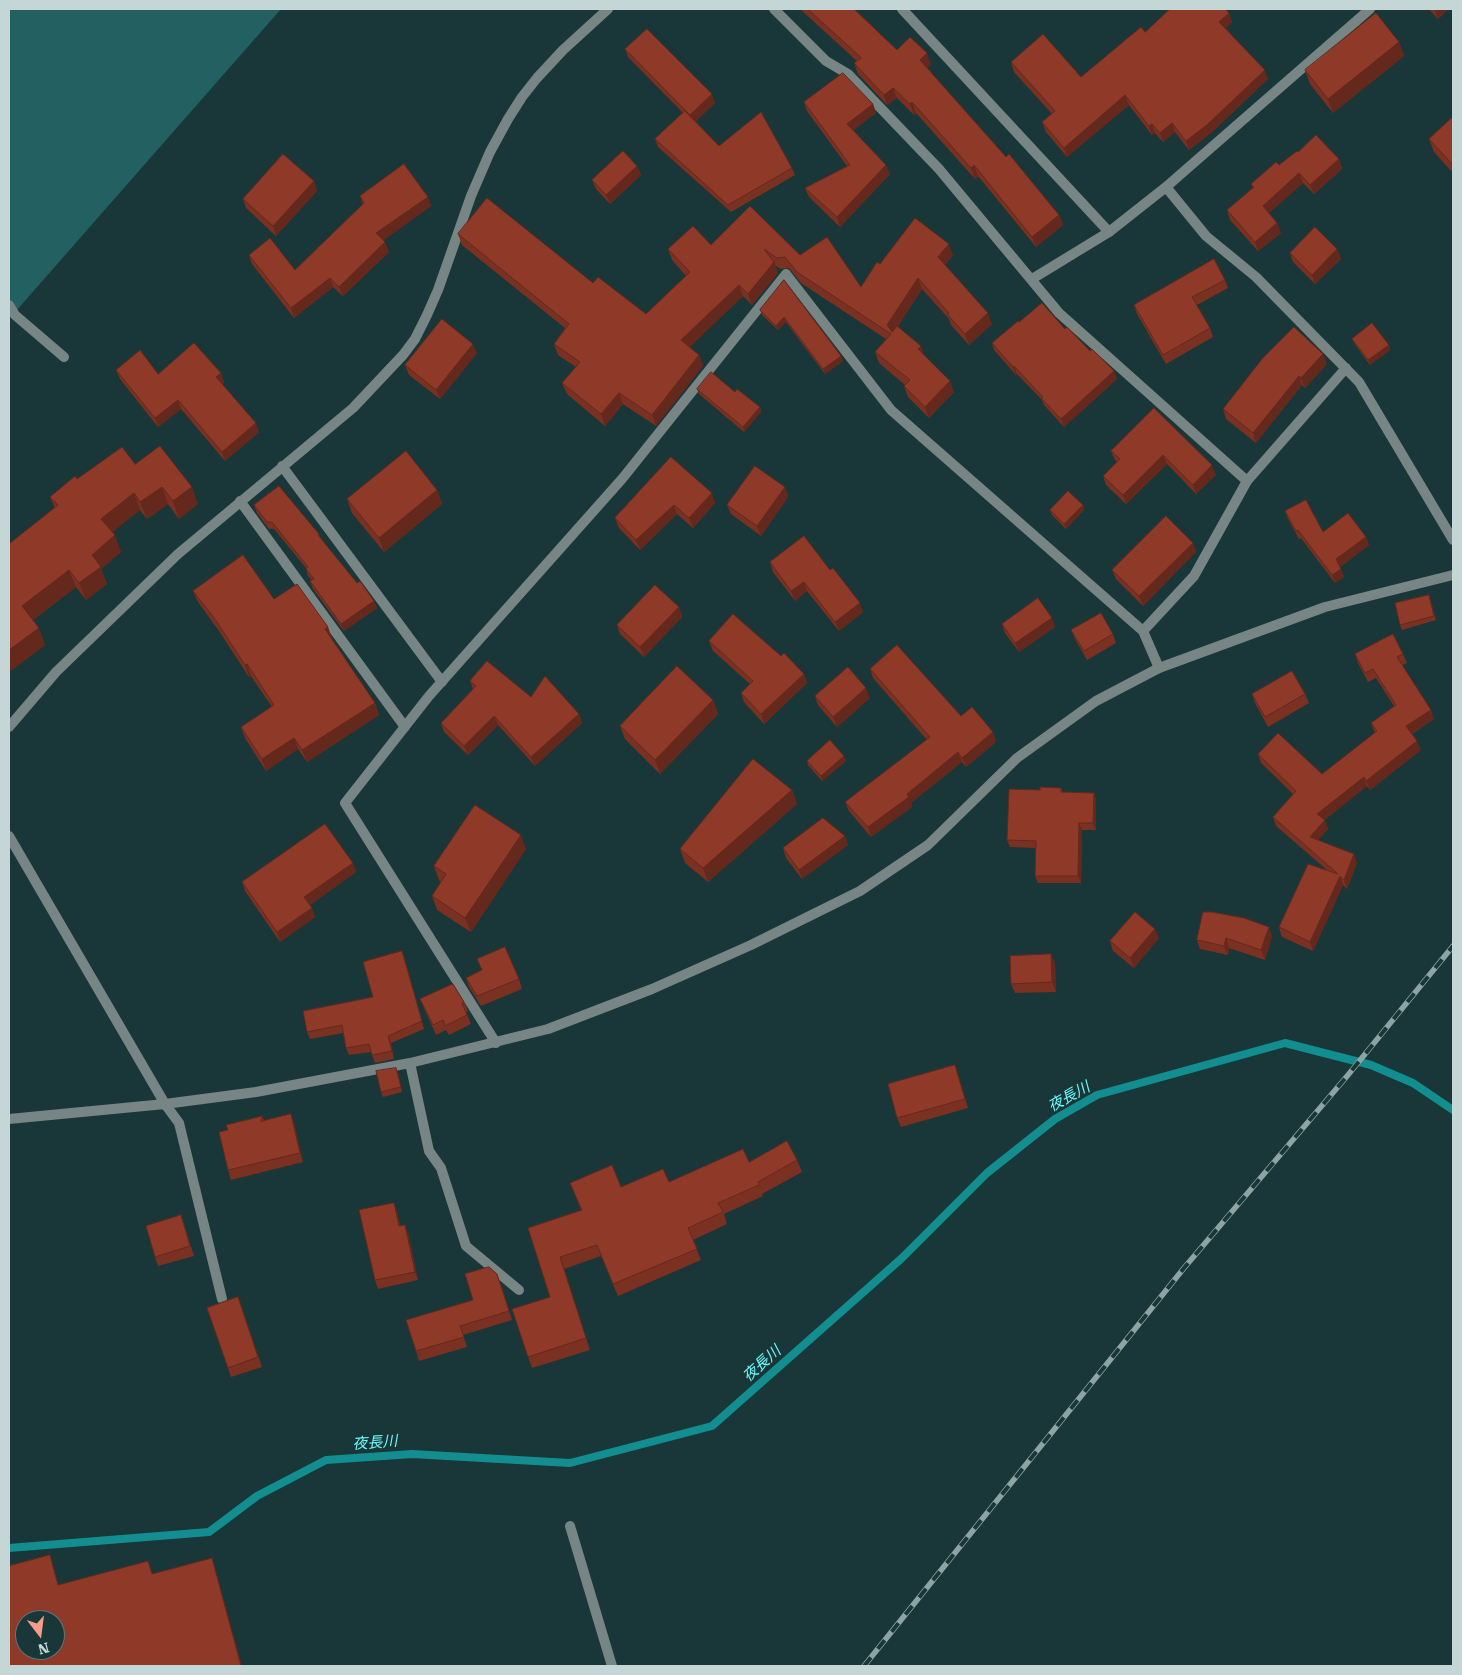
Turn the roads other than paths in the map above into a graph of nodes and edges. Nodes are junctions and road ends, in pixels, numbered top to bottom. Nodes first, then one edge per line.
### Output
1 (608, 9) edge
2 (774, 9) edge
3 (902, 9) edge
4 (1370, 9) edge
5 (1166, 187) junction
6 (1109, 232) junction
7 (1032, 279) junction
8 (9, 306) edge
9 (64, 357) dead end
10 (1346, 368) junction
11 (282, 466) junction
12 (1247, 481) junction
13 (240, 501) junction
14 (1453, 540) edge
15 (1453, 575) edge
16 (1143, 631) junction
17 (1160, 668) junction
18 (442, 682) junction
19 (9, 727) edge
20 (405, 727) junction
21 (9, 836) edge
22 (496, 1043) junction
23 (410, 1063) junction
24 (164, 1104) junction
25 (9, 1120) edge
26 (519, 1290) dead end
27 (222, 1299) dead end
28 (570, 1526) dead end
29 (612, 1666) edge

1 - 11 street
2 - 7 street
3 - 6 street
4 - 5 street
5 - 6 street
5 - 10 street
6 - 7 street
7 - 12 street
8 - 9 street
10 - 12 street
10 - 14 street
11 - 13 street
11 - 18 street
12 - 16 street
13 - 19 street
13 - 20 street
15 - 17 street
16 - 17 street
16 - 18 street
17 - 22 street
18 - 20 street
20 - 22 street
21 - 24 street
22 - 23 street
23 - 24 street
23 - 26 street
24 - 25 street
24 - 27 street
28 - 29 street

